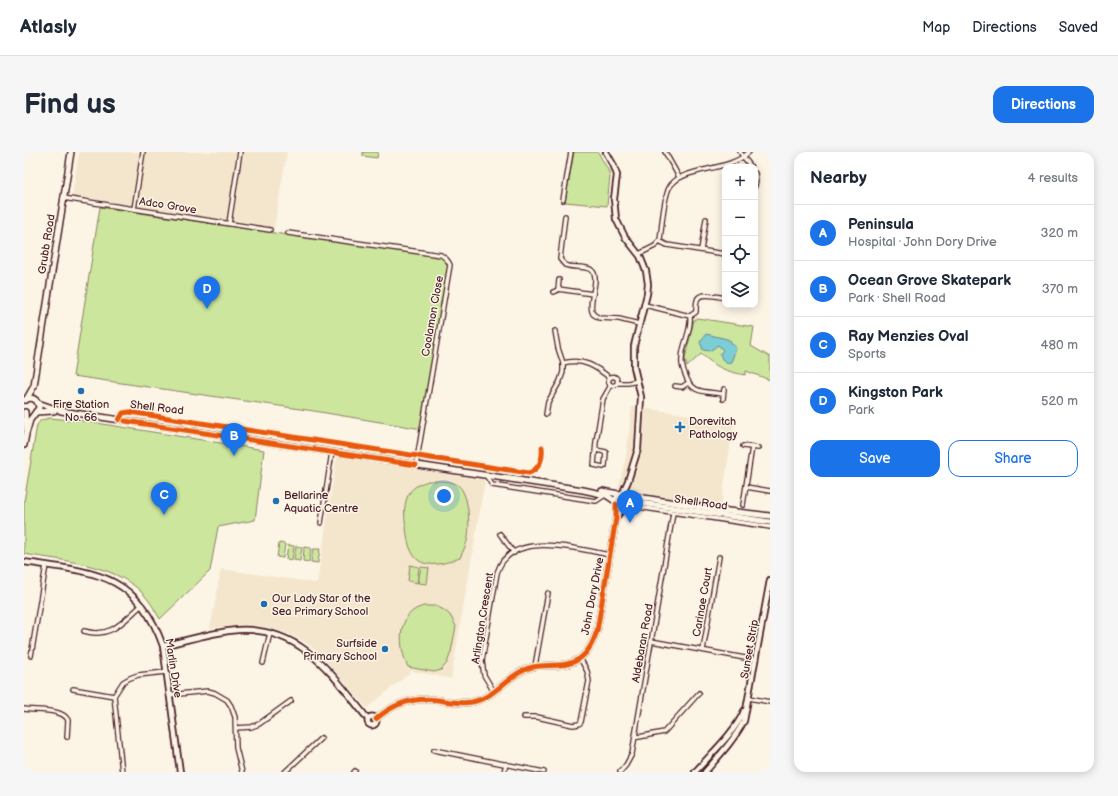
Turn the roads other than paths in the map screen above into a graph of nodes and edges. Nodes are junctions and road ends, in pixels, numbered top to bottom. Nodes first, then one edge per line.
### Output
1 (70, 152) edge
2 (143, 152) edge
3 (240, 152) edge
4 (571, 152) edge
5 (606, 152) edge
6 (665, 152) edge
7 (740, 152) edge
8 (748, 152) edge
9 (743, 157) junction
10 (749, 164) edge
11 (679, 177) junction
12 (63, 198) junction
13 (563, 200) dead end
14 (134, 209) junction
15 (565, 216) dead end
16 (706, 218) dead end
17 (229, 223) junction
18 (270, 230) dead end
19 (288, 232) dead end
20 (660, 241) junction
21 (701, 250) junction
22 (639, 254) junction
23 (722, 254) edge
24 (559, 280) dead end
25 (558, 289) junction
26 (553, 292) dead end
27 (593, 294) junction
28 (722, 298) edge
29 (645, 305) junction
30 (690, 316) junction
31 (639, 324) junction
32 (555, 331) dead end
33 (563, 362) junction
34 (610, 378) junction
35 (618, 382) junction
36 (638, 382) junction
37 (688, 383) junction
38 (611, 385) junction
39 (34, 386) junction
40 (675, 386) dead end
41 (724, 389) dead end
42 (723, 394) junction
43 (723, 399) dead end
44 (25, 401) edge
45 (37, 401) junction
46 (24, 411) edge
47 (61, 411) junction
48 (36, 412) junction
49 (546, 414) dead end
50 (119, 420) junction
51 (26, 434) junction
52 (24, 445) edge
53 (542, 446) dead end
54 (743, 446) dead end
55 (752, 447) junction
56 (758, 448) dead end
57 (596, 450) junction
58 (332, 452) junction
59 (417, 456) junction
60 (416, 465) junction
61 (494, 468) junction
62 (489, 476) junction
63 (628, 481) junction
64 (746, 487) junction
65 (583, 490) junction
66 (770, 491) edge
67 (621, 493) junction
68 (606, 495) junction
69 (630, 495) junction
70 (615, 502) junction
71 (627, 504) junction
72 (743, 504) dead end
73 (638, 507) dead end
74 (716, 512) junction
75 (673, 513) junction
76 (770, 516) edge
77 (616, 518) junction
78 (770, 522) edge
79 (321, 523) dead end
80 (770, 527) edge
81 (500, 534) dead end
82 (514, 553) junction
83 (610, 555) junction
84 (719, 557) dead end
85 (24, 562) edge
86 (46, 565) junction
87 (770, 581) edge
88 (548, 593) dead end
89 (142, 605) junction
90 (84, 630) dead end
91 (270, 634) junction
92 (652, 641) junction
93 (163, 646) junction
94 (703, 650) junction
95 (31, 656) dead end
96 (580, 658) junction
97 (756, 660) junction
98 (263, 663) dead end
99 (535, 666) junction
100 (166, 672) junction
101 (73, 689) dead end
102 (494, 692) junction
103 (699, 693) dead end
104 (169, 695) junction
105 (114, 696) junction
106 (749, 698) junction
107 (291, 701) dead end
108 (770, 702) edge
109 (24, 709) edge
110 (524, 717) dead end
111 (368, 719) junction
112 (376, 719) junction
113 (236, 728) junction
114 (635, 736) junction
115 (67, 737) dead end
116 (321, 738) dead end
117 (434, 750) dead end
118 (506, 764) junction
119 (122, 772) edge
120 (180, 772) edge
121 (242, 772) edge
122 (285, 772) edge
123 (504, 772) edge
124 (544, 772) edge
125 (620, 772) edge
126 (695, 772) edge
127 (705, 772) edge

1 - 12 main road, Grubb Road
2 - 14 street
3 - 17 street
4 - 13 street
5 - 22 street
6 - 11 street
7 - 9 street
8 - 9 street
9 - 10 street
9 - 11 street
11 - 20 street
12 - 14 street, Adco Grove
12 - 39 main road, Grubb Road
14 - 17 street, Adco Grove
15 - 27 street
16 - 21 street
17 - 18 street, Adco Grove
19 - 59 street, Coolamon Close
20 - 21 street
20 - 22 street
21 - 23 street
22 - 29 street
24 - 25 street
25 - 26 street
25 - 27 street
27 - 31 street
28 - 30 street
29 - 30 street
29 - 31 street
30 - 37 street
31 - 36 street
32 - 33 street
33 - 34 street
33 - 49 street
34 - 35 street
34 - 38 street
35 - 36 street
35 - 38 street
36 - 63 street
37 - 40 street
37 - 42 street
38 - 57 street
39 - 44 main road, Grubb Road
39 - 45 main road, Grubb Road
41 - 42 street
42 - 43 street
44 - 45 main road, Shell Road
45 - 47 main road, Shell Road
45 - 48 main road
46 - 48 main road, Shell Road
46 - 51 main road
47 - 48 main road, Shell Road
47 - 50 main road, Shell Road
48 - 51 main road
50 - 58 main road, Shell Road
50 - 59 street, Shell Road
51 - 52 main road
53 - 61 street, Shell Road
54 - 55 street
55 - 56 street
55 - 64 street
57 - 57 street
58 - 60 main road, Shell Road
58 - 79 street
59 - 60 street, Coolamon Close
59 - 61 street, Shell Road
60 - 62 main road, Shell Road
61 - 62 street
62 - 65 main road, Shell Road
62 - 68 street
63 - 67 street
63 - 69 street
64 - 66 street
64 - 72 street
65 - 67 main road, Shell Road
65 - 68 main road, Shell Road
67 - 69 main road, Shell Road
67 - 70 main road
68 - 70 main road, Shell Road
69 - 71 main road
69 - 74 main road, Shell Road
70 - 71 main road, Shell Road
70 - 77 street, John Dory Drive
71 - 74 main road, Shell Road
71 - 77 street, John Dory Drive
73 - 75 street, Shell Road
74 - 76 main road, Shell Road
74 - 78 main road, Shell Road
75 - 80 street, Shell Road
75 - 92 street, Aldebaran Road
77 - 83 street, John Dory Drive
81 - 82 street
82 - 83 street, Arlington Crescent
82 - 102 street, Arlington Crescent
83 - 96 street, John Dory Drive
84 - 94 street, Carinae Court
85 - 86 street, Marlin Drive
86 - 89 street, Marlin Drive
86 - 95 street
87 - 97 street, Sunset Strip
88 - 99 street
89 - 90 street
89 - 93 street, Marlin Drive
91 - 93 street
91 - 98 street
91 - 111 street
92 - 94 street
92 - 114 street, Aldebaran Road
93 - 100 street, Marlin Drive
94 - 97 street
96 - 99 street
96 - 110 street
97 - 106 street, Sunset Strip
99 - 102 street
100 - 104 street, Marlin Drive
100 - 105 street
101 - 105 street
102 - 112 street
103 - 114 street
104 - 113 street
104 - 120 street, Marlin Drive
105 - 119 street
106 - 108 street
106 - 126 street, Sunset Strip
106 - 127 street, Sunset Strip
107 - 113 street
109 - 115 street
111 - 112 street
111 - 112 street
113 - 121 street
114 - 125 street, Aldebaran Road
116 - 122 street
117 - 118 street
118 - 123 street
118 - 124 street

